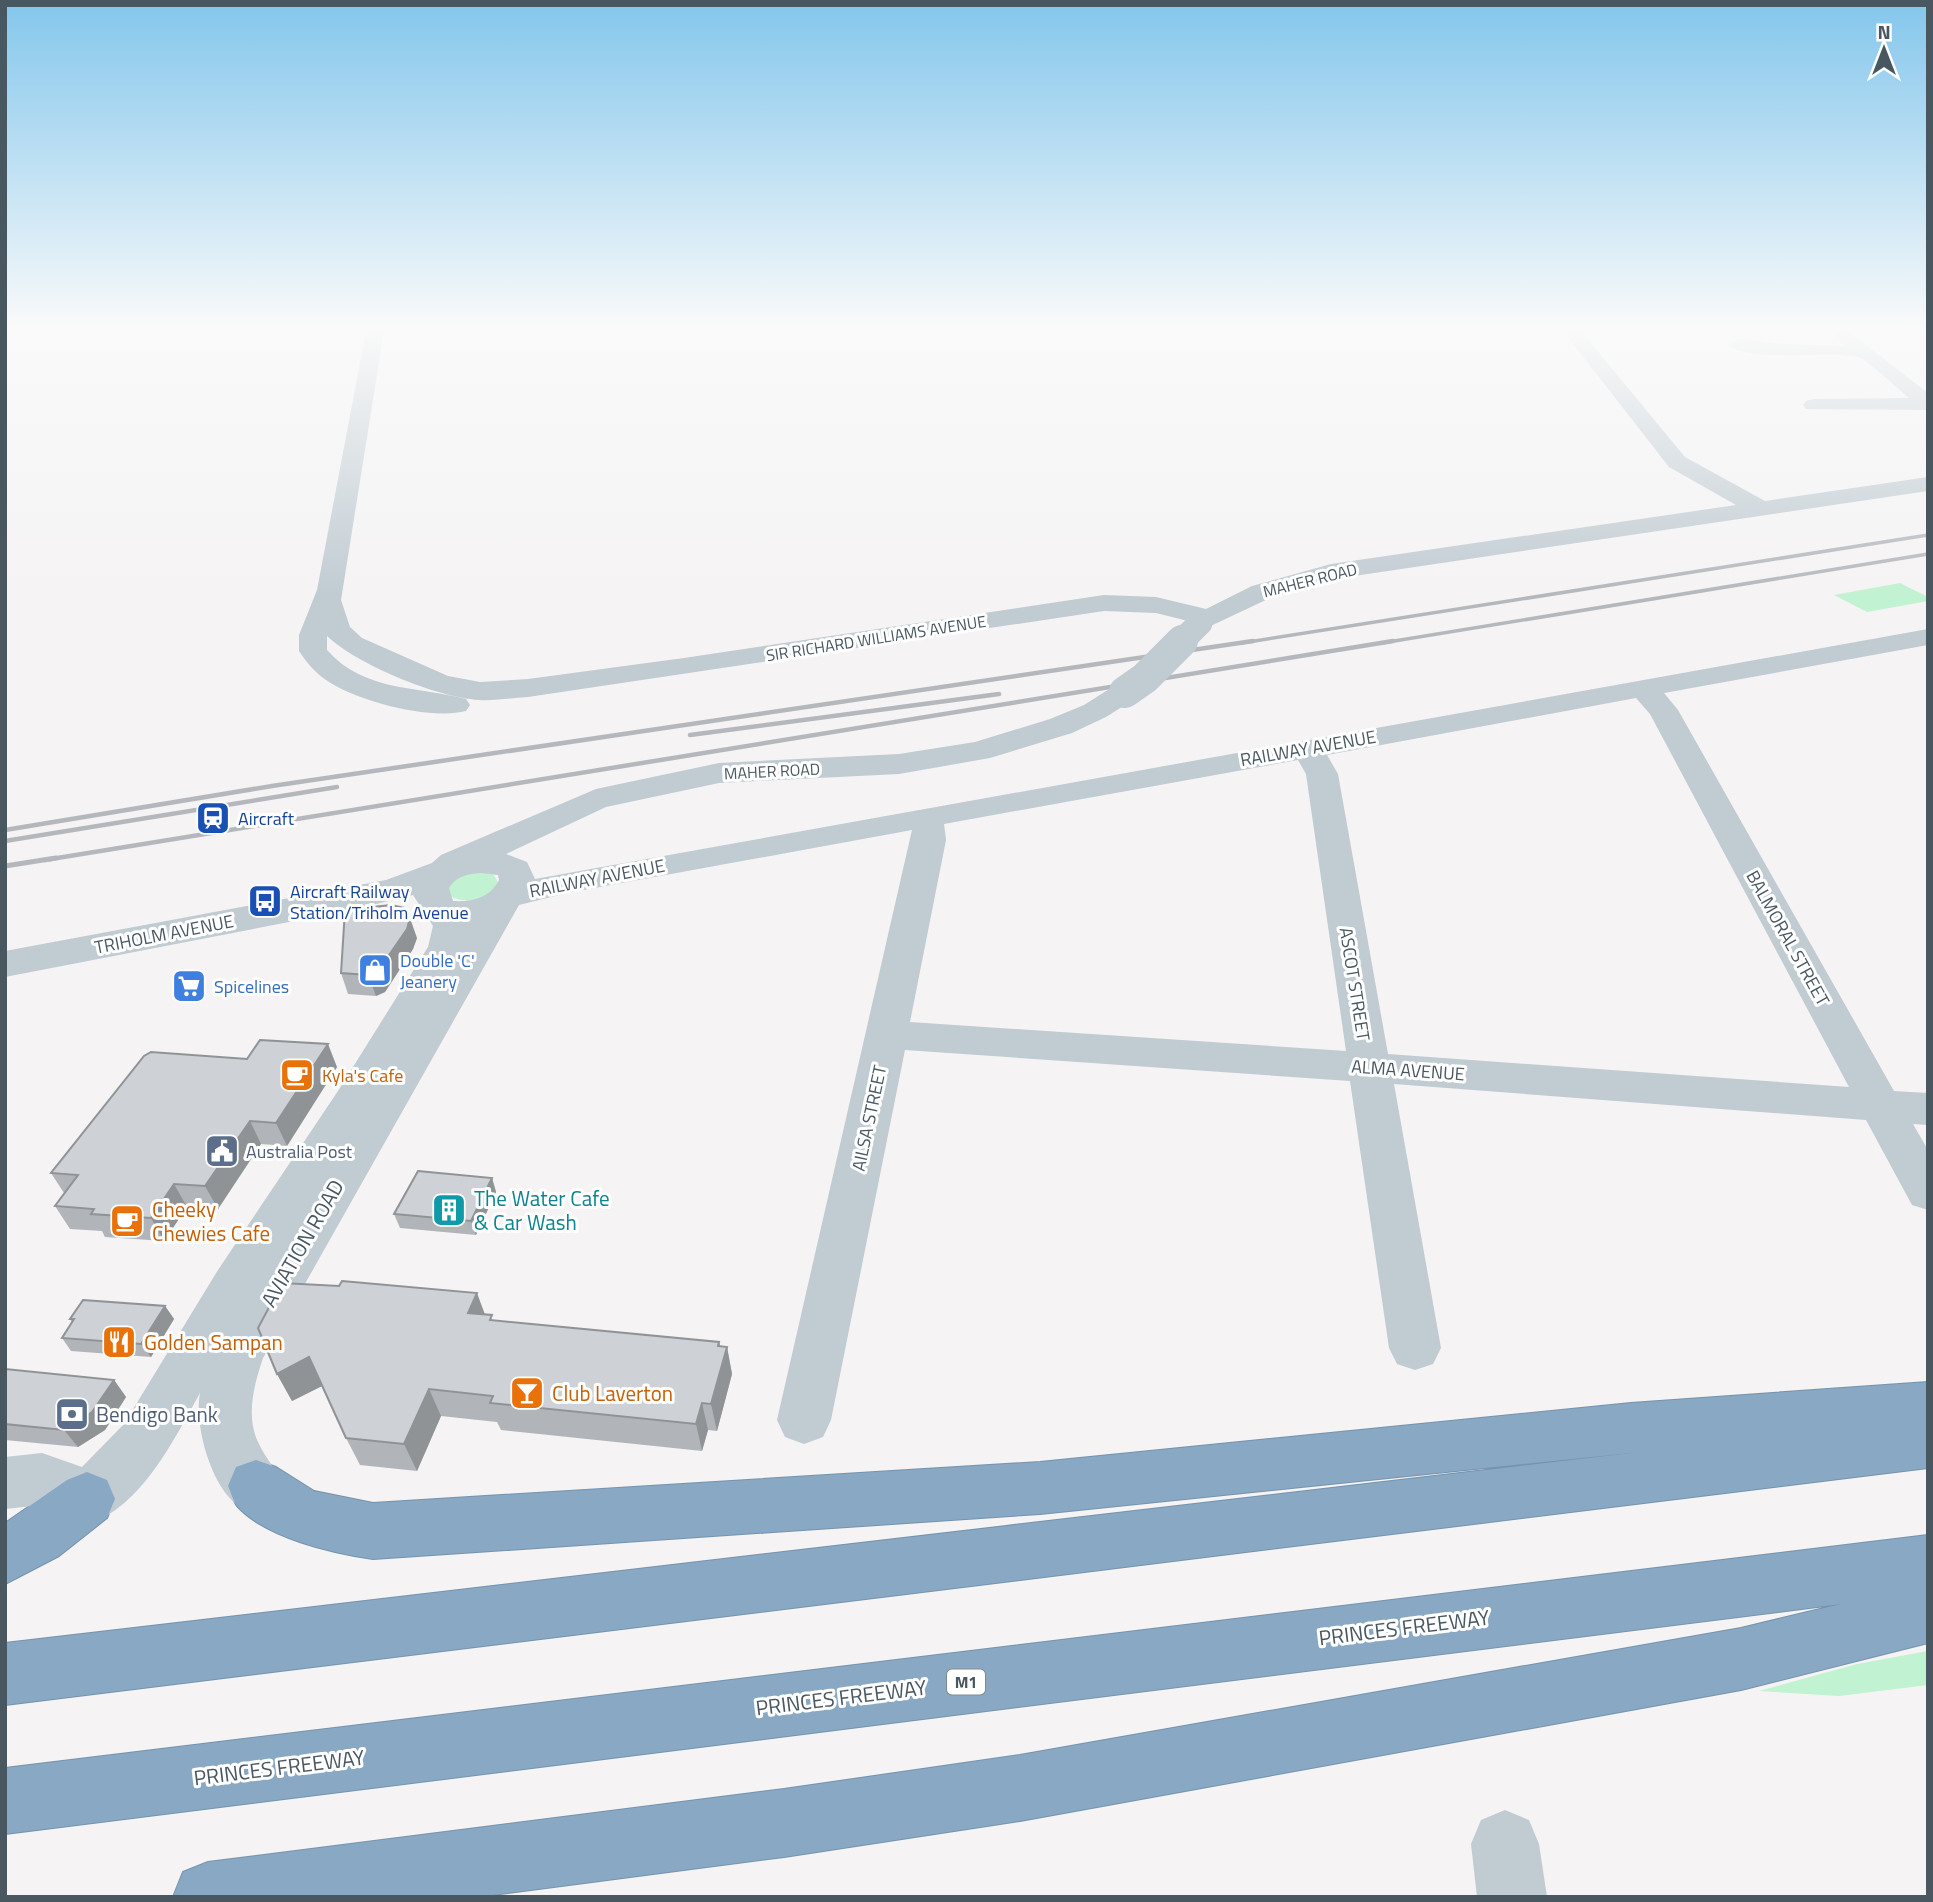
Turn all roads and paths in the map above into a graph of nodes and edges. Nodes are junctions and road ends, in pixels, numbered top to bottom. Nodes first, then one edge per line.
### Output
1 (359, 420) edge
2 (1643, 420) edge
3 (1928, 484) edge
4 (1760, 508) junction
5 (328, 601) junction
6 (1196, 624) junction
7 (1921, 647) edge
8 (396, 665) junction
9 (684, 667) junction
10 (354, 683) junction
11 (1643, 688) junction
12 (1307, 748) junction
13 (652, 786) junction
14 (923, 817) junction
15 (509, 884) junction
16 (444, 890) junction
17 (5, 964) edge
18 (5, 977) edge
19 (887, 1035) junction
20 (399, 1052) junction
21 (1368, 1067) junction
22 (1879, 1106) junction
23 (1928, 1109) edge
24 (1928, 1192) edge
25 (287, 1270) junction
26 (236, 1284) junction
27 (1415, 1348) dead end
28 (1928, 1406) edge
29 (804, 1420) dead end
30 (1928, 1443) edge
31 (5, 1483) edge
32 (256, 1486) joint
33 (87, 1499) junction
34 (5, 1555) edge
35 (1928, 1564) edge
36 (1928, 1613) edge
37 (5, 1674) edge
38 (5, 1801) edge
39 (208, 1897) edge

1 - 5 street, SIR RICHARD WILLIAMS AVENUE
2 - 4 street
3 - 4 street, MAHER ROAD
4 - 6 street, MAHER ROAD
5 - 8 street, SIR RICHARD WILLIAMS AVENUE
5 - 10 street, SIR RICHARD WILLIAMS AVENUE
6 - 9 street, SIR RICHARD WILLIAMS AVENUE
6 - 13 street, MAHER ROAD, bridge
7 - 11 street, RAILWAY AVENUE
8 - 9 street, SIR RICHARD WILLIAMS AVENUE
8 - 10 street
9 - 10 street, SIR RICHARD WILLIAMS AVENUE
11 - 12 street, RAILWAY AVENUE
11 - 22 street, BALMORAL STREET
12 - 14 street, RAILWAY AVENUE
12 - 21 street, ASCOT STREET
13 - 15 street, MAHER ROAD
13 - 16 street, MAHER ROAD
14 - 15 street, RAILWAY AVENUE
14 - 19 street, AILSA STREET
15 - 16 street
15 - 16 street
15 - 20 street, AVIATION ROAD
16 - 17 street, TRIHOLM AVENUE
16 - 18 street, TRIHOLM AVENUE
16 - 20 street, AVIATION ROAD
19 - 21 street, ALMA AVENUE
19 - 29 street, AILSA STREET
20 - 25 street, AVIATION ROAD
20 - 26 street, AVIATION ROAD
21 - 22 street, ALMA AVENUE
21 - 27 street, ASCOT STREET
22 - 23 street, ALMA AVENUE
22 - 24 street, BALMORAL STREET
25 - 26 street
25 - 32 street, AVIATION ROAD
26 - 33 street, AVIATION ROAD
28 - 32 highway
30 - 37 highway
31 - 33 street
33 - 34 highway
35 - 38 highway, PRINCES FREEWAY / M1
36 - 39 highway

